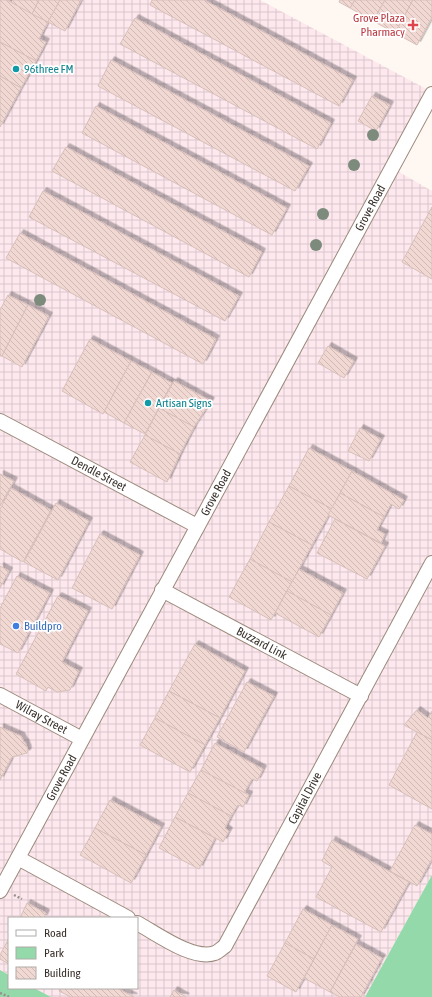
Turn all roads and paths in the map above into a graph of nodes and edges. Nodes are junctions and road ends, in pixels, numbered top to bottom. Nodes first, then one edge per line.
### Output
1 (432, 94) edge
2 (0, 420) edge
3 (197, 526) junction
4 (432, 563) edge
5 (162, 590) junction
6 (0, 695) edge
7 (361, 696) junction
8 (82, 739) junction
9 (18, 858) junction
10 (0, 891) edge
11 (126, 917) edge
12 (138, 924) edge
13 (0, 992) edge
14 (9, 997) edge

1 - 3 street, Grove Road
2 - 3 street, Dendle Street
3 - 5 street, Grove Road
4 - 7 street, Capital Drive
5 - 7 street, Buzzard Link
5 - 8 street, Grove Road
6 - 8 street, Wilray Street
7 - 12 street, Capital Drive
8 - 9 street, Grove Road
9 - 10 street, Grove Road
9 - 11 street
13 - 14 path

